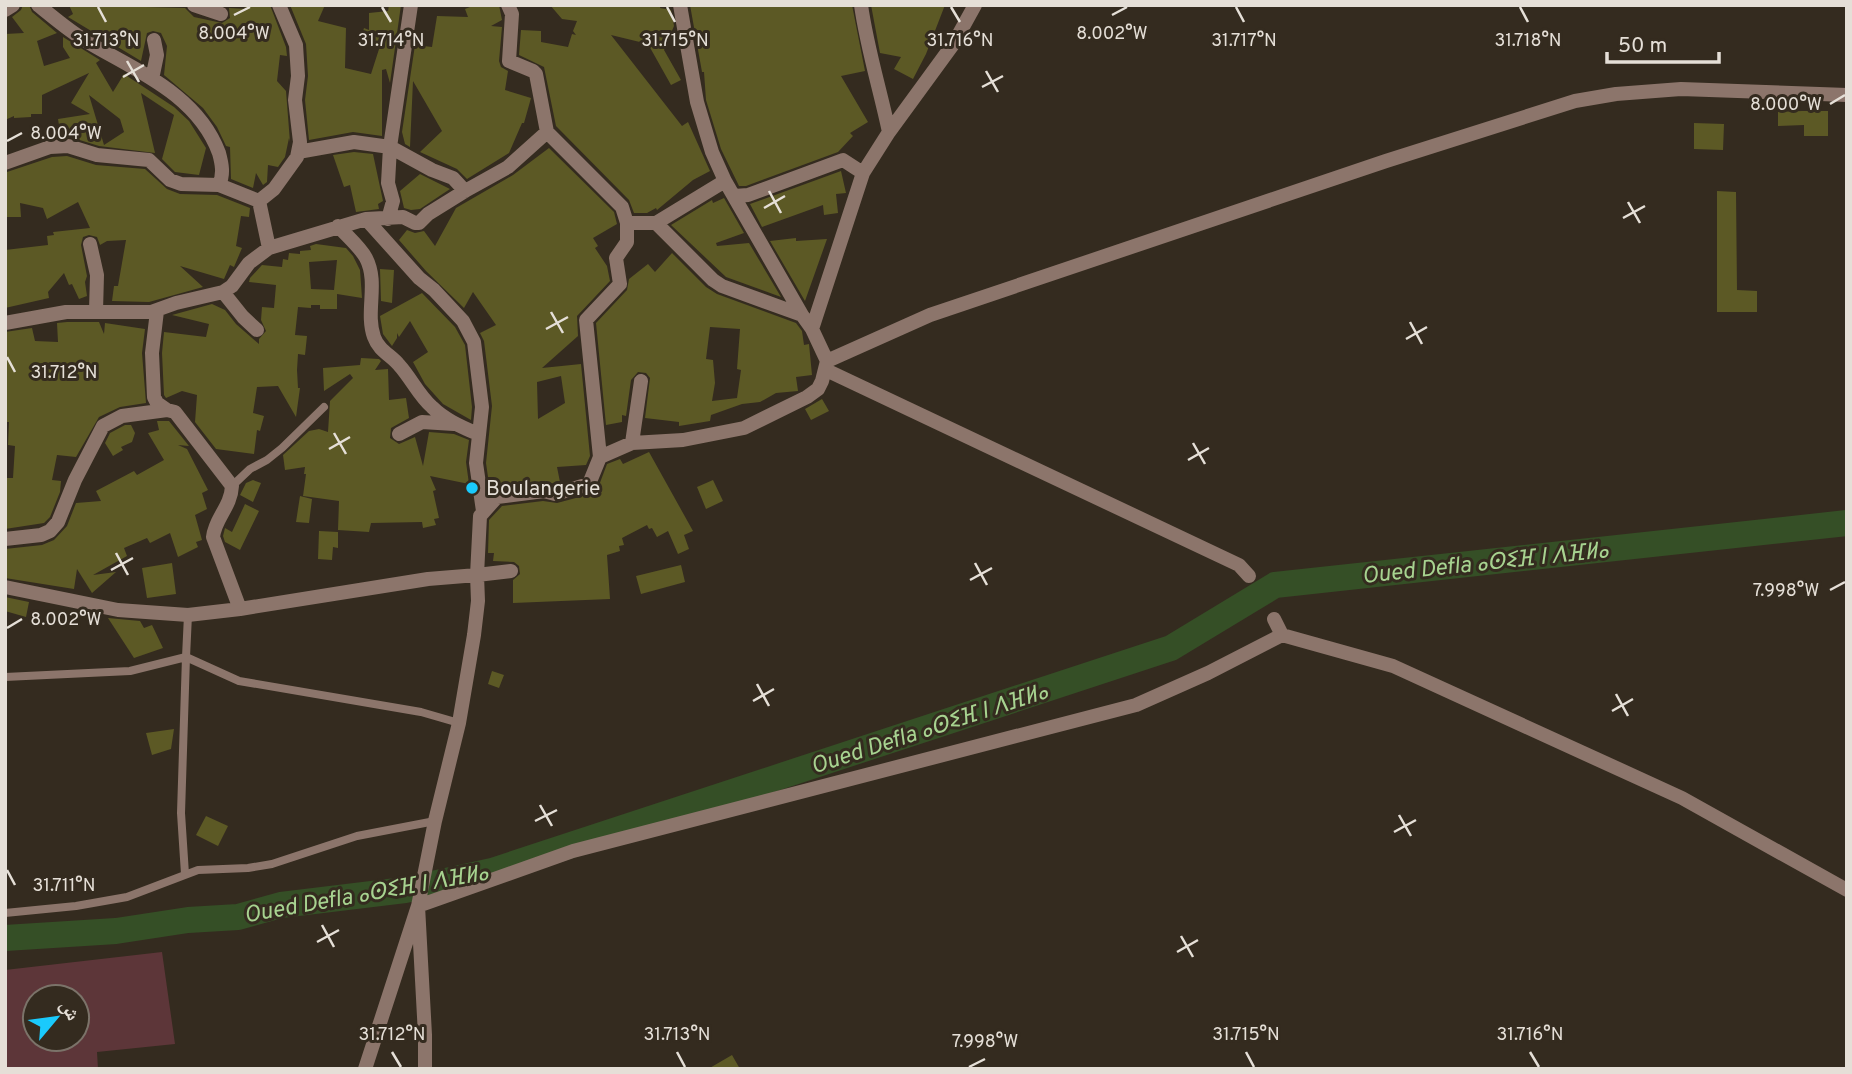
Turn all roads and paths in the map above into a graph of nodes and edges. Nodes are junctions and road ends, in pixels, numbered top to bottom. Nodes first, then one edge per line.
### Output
1 (13, 5) edge
2 (38, 5) edge
3 (194, 5) edge
4 (279, 5) edge
5 (411, 5) edge
6 (508, 5) edge
7 (680, 5) edge
8 (861, 5) edge
9 (975, 5) edge
10 (5, 10) edge
11 (221, 14) dead end
12 (154, 40) dead end
13 (152, 79) junction
14 (1847, 95) edge
15 (547, 132) junction
16 (889, 132) junction
17 (390, 147) junction
18 (298, 152) junction
19 (5, 163) edge
20 (863, 173) junction
21 (725, 181) junction
22 (219, 185) junction
23 (465, 191) junction
24 (735, 196) junction
25 (259, 201) junction
26 (366, 219) junction
27 (388, 219) junction
28 (627, 223) junction
29 (656, 223) junction
30 (338, 226) junction
31 (90, 244) dead end
32 (269, 248) junction
33 (223, 292) junction
34 (96, 311) junction
35 (157, 311) junction
36 (802, 315) junction
37 (5, 323) edge
38 (812, 329) junction
39 (257, 330) dead end
40 (827, 365) junction
41 (641, 381) dead end
42 (324, 407) dead end
43 (167, 410) junction
44 (455, 424) junction
45 (398, 434) dead end
46 (478, 434) junction
47 (632, 443) junction
48 (600, 457) junction
49 (232, 486) junction
50 (483, 511) junction
51 (5, 539) edge
52 (511, 571) dead end
53 (477, 575) junction
54 (1249, 576) dead end
55 (5, 587) edge
56 (240, 609) junction
57 (188, 615) junction
58 (1274, 619) dead end
59 (1282, 635) junction
60 (186, 657) junction
61 (5, 677) edge
62 (459, 723) junction
63 (434, 826) junction
64 (185, 874) junction
65 (1847, 890) edge
66 (419, 906) junction
67 (5, 913) edge
68 (422, 973) junction
69 (396, 974) junction
70 (365, 1069) edge
71 (425, 1069) edge

1 - 10 street
2 - 13 street
3 - 11 street
4 - 18 street
5 - 17 street
6 - 15 street
7 - 21 street
8 - 16 street
9 - 16 street
12 - 13 street
13 - 22 street
14 - 40 street
15 - 23 street
15 - 28 street
16 - 20 street
17 - 18 street
17 - 23 street
17 - 27 street
18 - 25 street
19 - 22 street
20 - 24 street
20 - 38 street
21 - 24 street
21 - 29 street
22 - 25 street
23 - 27 street
24 - 36 street
25 - 32 street
26 - 27 street
26 - 30 street
26 - 46 street
28 - 29 street
28 - 48 street
29 - 36 street
30 - 32 street
30 - 44 street
31 - 34 street
32 - 33 street
33 - 35 street
33 - 39 street
34 - 35 street
34 - 37 street
35 - 43 street
36 - 38 street
38 - 40 street
40 - 47 street
40 - 54 street
41 - 47 street
42 - 49 lane
43 - 49 street
43 - 51 street
44 - 45 street
44 - 46 street
46 - 50 street
47 - 48 street
48 - 50 street
49 - 56 street
50 - 53 street
52 - 53 street
53 - 56 street
53 - 62 street
55 - 57 street
56 - 57 street
57 - 60 lane
58 - 59 street
59 - 65 street
59 - 66 street
60 - 61 lane
60 - 62 lane
60 - 64 lane
62 - 63 street
63 - 64 lane
63 - 66 street
64 - 67 lane
66 - 68 street
66 - 69 street
68 - 69 street
68 - 71 street
69 - 70 street

